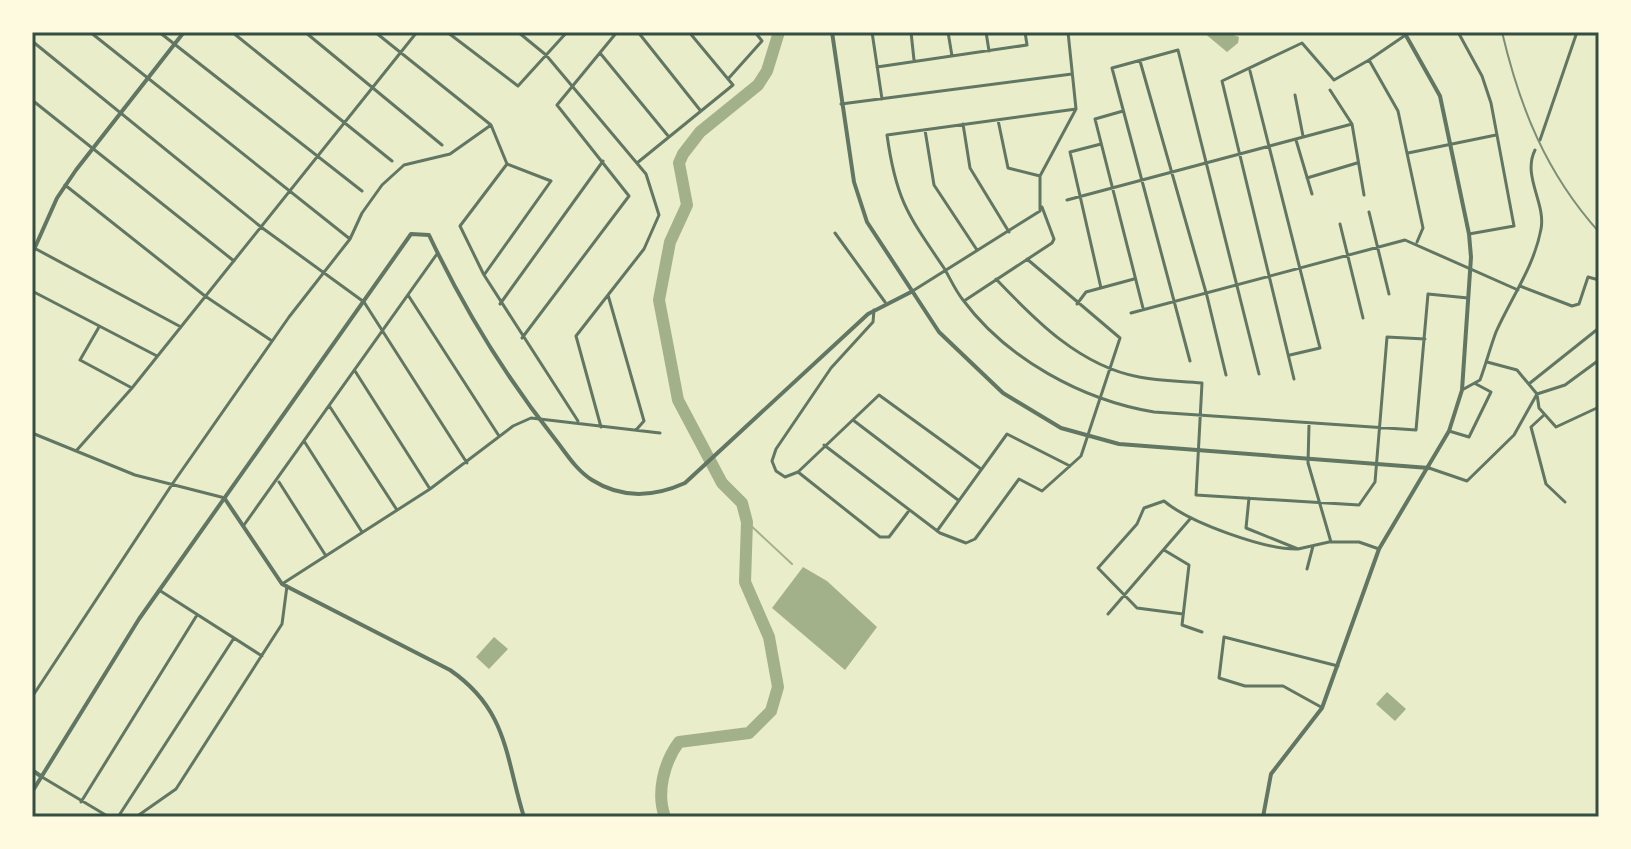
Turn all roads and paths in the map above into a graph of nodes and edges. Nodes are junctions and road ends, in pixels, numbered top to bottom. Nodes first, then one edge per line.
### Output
1 (90, 32) edge
2 (159, 32) edge
3 (184, 32) edge
4 (232, 32) edge
5 (305, 32) edge
6 (375, 32) edge
7 (417, 32) edge
8 (447, 32) edge
9 (518, 32) edge
10 (567, 32) edge
11 (617, 32) edge
12 (638, 32) edge
13 (689, 32) edge
14 (755, 32) edge
15 (832, 32) edge
16 (872, 32) edge
17 (911, 32) edge
18 (948, 32) edge
19 (986, 32) edge
20 (1025, 32) edge
21 (1068, 32) edge
22 (1458, 32) edge
23 (1577, 32) edge
24 (1407, 33) edge
25 (32, 41) edge
26 (175, 45) junction
27 (989, 51) junction
28 (400, 52) junction
29 (600, 53) junction
30 (546, 55) junction
31 (952, 56) junction
32 (1369, 60) junction
33 (1140, 61) junction
34 (914, 62) junction
35 (877, 67) junction
36 (1250, 71) junction
37 (1073, 74) junction
38 (148, 78) junction
39 (728, 79) junction
40 (573, 85) junction
41 (373, 86) junction
42 (1330, 90) dead end
43 (1295, 95) dead end
44 (882, 99) junction
45 (32, 100) edge
46 (841, 104) junction
47 (1076, 109) junction
48 (701, 111) junction
49 (1123, 111) junction
50 (121, 113) junction
51 (998, 120) junction
52 (344, 122) junction
53 (963, 124) junction
54 (1352, 124) junction
55 (491, 125) junction
56 (925, 130) junction
57 (1496, 135) junction
58 (1303, 136) junction
59 (669, 137) junction
60 (1295, 139) junction
61 (1540, 140) dead end
62 (1101, 144) junction
63 (1452, 144) junction
64 (442, 145) dead end
65 (1270, 145) junction
66 (92, 148) junction
67 (1535, 150) dead end
68 (1408, 153) junction
69 (1240, 154) junction
70 (317, 156) junction
71 (392, 161) dead end
72 (603, 161) junction
73 (637, 163) junction
74 (1206, 163) junction
75 (1357, 163) junction
76 (507, 164) junction
77 (1172, 171) junction
78 (1040, 176) junction
79 (1307, 178) junction
80 (1142, 179) junction
81 (65, 185) junction
82 (1111, 188) junction
83 (362, 191) dead end
84 (289, 192) junction
85 (1312, 194) dead end
86 (1364, 195) dead end
87 (1080, 197) junction
88 (1067, 200) dead end
89 (1040, 202) junction
90 (1369, 212) dead end
91 (1340, 224) dead end
92 (261, 227) junction
93 (1009, 232) junction
94 (835, 233) dead end
95 (1469, 234) junction
96 (350, 239) junction
97 (1416, 244) junction
98 (1378, 247) junction
99 (35, 248) junction
100 (977, 250) junction
101 (438, 253) junction
102 (32, 254) edge
103 (1348, 255) junction
104 (1027, 259) junction
105 (234, 261) junction
106 (1301, 268) junction
107 (1471, 268) junction
108 (946, 271) junction
109 (323, 273) junction
110 (484, 275) junction
111 (1271, 276) junction
112 (996, 279) junction
113 (1135, 279) junction
114 (1599, 280) edge
115 (1238, 284) junction
116 (1101, 288) junction
117 (1519, 288) junction
118 (32, 291) edge
119 (911, 292) junction
120 (1204, 293) junction
121 (1389, 294) dead end
122 (408, 295) junction
123 (608, 295) junction
124 (205, 296) junction
125 (1468, 298) junction
126 (964, 301) junction
127 (364, 302) junction
128 (885, 302) junction
129 (1175, 302) junction
130 (500, 304) junction
131 (1077, 304) junction
132 (874, 309) junction
133 (1144, 310) junction
134 (1131, 313) dead end
135 (1363, 318) dead end
136 (100, 326) junction
137 (181, 327) junction
138 (1599, 328) edge
139 (382, 332) junction
140 (522, 338) junction
141 (1425, 339) junction
142 (272, 341) junction
143 (1289, 355) junction
144 (157, 356) junction
145 (1599, 360) edge
146 (1190, 361) dead end
147 (1487, 362) junction
148 (1111, 368) junction
149 (355, 371) junction
150 (1259, 374) dead end
151 (1226, 375) dead end
152 (1294, 379) dead end
153 (1476, 384) junction
154 (1528, 384) junction
155 (132, 388) junction
156 (1462, 390) junction
157 (1537, 394) junction
158 (1101, 398) junction
159 (330, 407) junction
160 (1598, 408) edge
161 (1199, 415) junction
162 (1544, 415) junction
163 (537, 416) junction
164 (1599, 418) edge
165 (852, 419) junction
166 (578, 421) junction
167 (1309, 424) junction
168 (601, 427) junction
169 (1378, 428) junction
170 (636, 430) junction
171 (1449, 431) junction
172 (32, 433) edge
173 (660, 433) dead end
174 (499, 436) junction
175 (1088, 437) junction
176 (304, 441) junction
177 (824, 445) junction
178 (1197, 450) junction
179 (76, 451) junction
180 (1307, 458) junction
181 (467, 463) junction
182 (1377, 463) junction
183 (1070, 466) junction
184 (1429, 468) junction
185 (981, 469) junction
186 (798, 472) junction
187 (278, 480) junction
188 (173, 483) junction
189 (430, 489) junction
190 (1249, 498) junction
191 (225, 499) junction
192 (958, 500) junction
193 (1565, 502) dead end
194 (1321, 503) junction
195 (397, 510) junction
196 (909, 511) junction
197 (1190, 519) junction
198 (244, 525) junction
199 (937, 531) junction
200 (362, 532) junction
201 (1331, 542) junction
202 (1313, 546) junction
203 (1298, 549) junction
204 (1379, 549) junction
205 (1164, 550) junction
206 (326, 556) junction
207 (1307, 569) dead end
208 (284, 585) junction
209 (159, 590) junction
210 (1125, 596) junction
211 (1108, 614) dead end
212 (1183, 614) junction
213 (197, 615) junction
214 (1202, 632) dead end
215 (234, 638) junction
216 (262, 656) junction
217 (1338, 666) junction
218 (32, 697) edge
219 (1322, 708) junction
220 (32, 770) edge
221 (42, 777) junction
222 (32, 792) edge
223 (81, 802) junction
224 (109, 817) edge
225 (118, 817) edge
226 (136, 817) edge
227 (524, 817) edge
228 (1263, 817) edge

1 - 38 street
2 - 26 street
3 - 26 street
4 - 52 street
5 - 41 street
6 - 28 street
7 - 28 street
8 - 30 street
9 - 30 street
10 - 30 street
11 - 29 street
12 - 48 street
13 - 39 street
14 - 39 street
15 - 46 street
16 - 35 street
17 - 34 street
18 - 31 street
19 - 27 street
20 - 27 street
21 - 37 street
22 - 57 street
23 - 61 street
24 - 32 street
24 - 63 street
25 - 50 street
26 - 38 street
26 - 70 street
27 - 31 street
28 - 41 street
28 - 55 street
29 - 40 street
29 - 59 street
30 - 40 street
31 - 34 street
32 - 36 street
32 - 68 street
33 - 49 street
33 - 74 street
33 - 77 street
34 - 35 street
35 - 44 street
36 - 65 street
36 - 69 street
37 - 44 street
37 - 47 street
38 - 50 street
38 - 84 street
39 - 48 street
40 - 72 street
40 - 73 street
41 - 52 street
41 - 64 street
42 - 54 street
43 - 58 street
44 - 46 street
45 - 66 street
46 - 119 street
47 - 51 street
47 - 78 street
48 - 59 street
49 - 62 street
49 - 80 street
50 - 66 street
50 - 92 street
51 - 53 street
51 - 78 street
52 - 70 street
52 - 71 street
53 - 56 street
53 - 93 street
54 - 58 street
54 - 75 street
55 - 76 street
55 - 96 street
56 - 100 street
56 - 108 street
57 - 63 street
57 - 95 street
58 - 60 street
59 - 73 street
60 - 65 street
60 - 79 street
62 - 82 street
62 - 87 street
63 - 68 street
63 - 95 street
65 - 69 street
65 - 106 street
66 - 81 street
66 - 105 street
67 - 117 street
68 - 97 street
69 - 74 street
69 - 111 street
70 - 83 street
70 - 84 street
72 - 130 street
72 - 140 street
73 - 123 street
74 - 77 street
74 - 115 street
75 - 79 street
75 - 86 street
76 - 110 street
76 - 110 street
77 - 80 street
77 - 120 street
78 - 89 street
79 - 85 street
80 - 82 street
80 - 129 street
81 - 99 street
81 - 124 street
82 - 87 street
82 - 113 street
84 - 92 street
84 - 96 street
87 - 88 street
87 - 116 street
89 - 93 street
89 - 104 street
90 - 98 street
91 - 103 street
92 - 105 street
92 - 109 street
93 - 100 street
94 - 128 street
95 - 107 street
96 - 109 street
97 - 98 street
97 - 107 street
98 - 103 street
98 - 121 street
99 - 102 street
99 - 137 street
100 - 108 street
101 - 122 street
101 - 127 street
101 - 163 street
103 - 106 street
103 - 135 street
104 - 112 street
104 - 131 street
105 - 124 street
106 - 111 street
106 - 143 street
107 - 117 street
107 - 125 street
108 - 119 street
108 - 126 street
109 - 127 street
109 - 142 street
110 - 130 street
111 - 115 street
111 - 143 street
112 - 126 street
112 - 148 street
113 - 116 street
113 - 133 street
114 - 117 street
115 - 120 street
115 - 150 street
116 - 131 street
117 - 147 street
118 - 136 street
119 - 128 street
119 - 175 street
120 - 129 street
120 - 151 street
122 - 139 street
122 - 174 street
123 - 168 street
123 - 170 street
124 - 137 street
124 - 142 street
125 - 141 street
125 - 156 street
126 - 158 street
127 - 139 street
127 - 191 street
128 - 132 street
129 - 133 street
129 - 146 street
130 - 140 street
131 - 148 street
132 - 163 street
132 - 186 street
133 - 134 street
136 - 144 street
136 - 155 street
137 - 144 street
138 - 154 street
139 - 149 street
139 - 181 street
140 - 166 street
141 - 169 street
141 - 169 street
142 - 188 street
143 - 152 street
144 - 155 street
145 - 157 street
147 - 153 street
147 - 154 street
148 - 158 street
148 - 161 street
149 - 159 street
149 - 189 street
153 - 156 street
153 - 171 street
154 - 157 street
155 - 179 street
156 - 171 street
157 - 162 street
157 - 184 street
158 - 161 street
158 - 175 street
159 - 176 street
159 - 195 street
160 - 162 street
160 - 164 street
161 - 167 street
161 - 178 street
162 - 193 street
163 - 166 street
163 - 174 street
165 - 177 street
165 - 185 street
165 - 192 street
166 - 168 street
167 - 169 street
167 - 180 street
168 - 170 street
169 - 182 street
170 - 173 street
171 - 184 street
172 - 179 street
174 - 181 street
175 - 178 street
175 - 183 street
176 - 187 street
176 - 200 street
177 - 186 street
177 - 196 street
178 - 180 street
178 - 190 street
179 - 188 street
180 - 182 street
180 - 194 street
181 - 189 street
182 - 184 street
182 - 194 street
183 - 185 street
183 - 199 street
184 - 204 street
185 - 192 street
186 - 196 street
187 - 198 street
187 - 206 street
188 - 191 street
188 - 218 street
189 - 195 street
190 - 194 street
190 - 203 street
191 - 198 street
191 - 209 street
192 - 199 street
194 - 201 street
195 - 200 street
196 - 199 street
197 - 203 street
197 - 205 street
197 - 210 street
198 - 208 street
200 - 206 street
201 - 202 street
201 - 204 street
202 - 203 street
202 - 207 street
204 - 217 street
205 - 210 street
205 - 212 street
206 - 208 street
208 - 216 street
208 - 227 street
209 - 213 street
209 - 221 street
210 - 211 street
210 - 212 street
212 - 214 street
213 - 215 street
213 - 223 street
215 - 216 street
215 - 225 street
216 - 226 street
217 - 219 street
217 - 219 street
219 - 228 street
220 - 221 street
221 - 222 street
221 - 223 street
223 - 224 street

